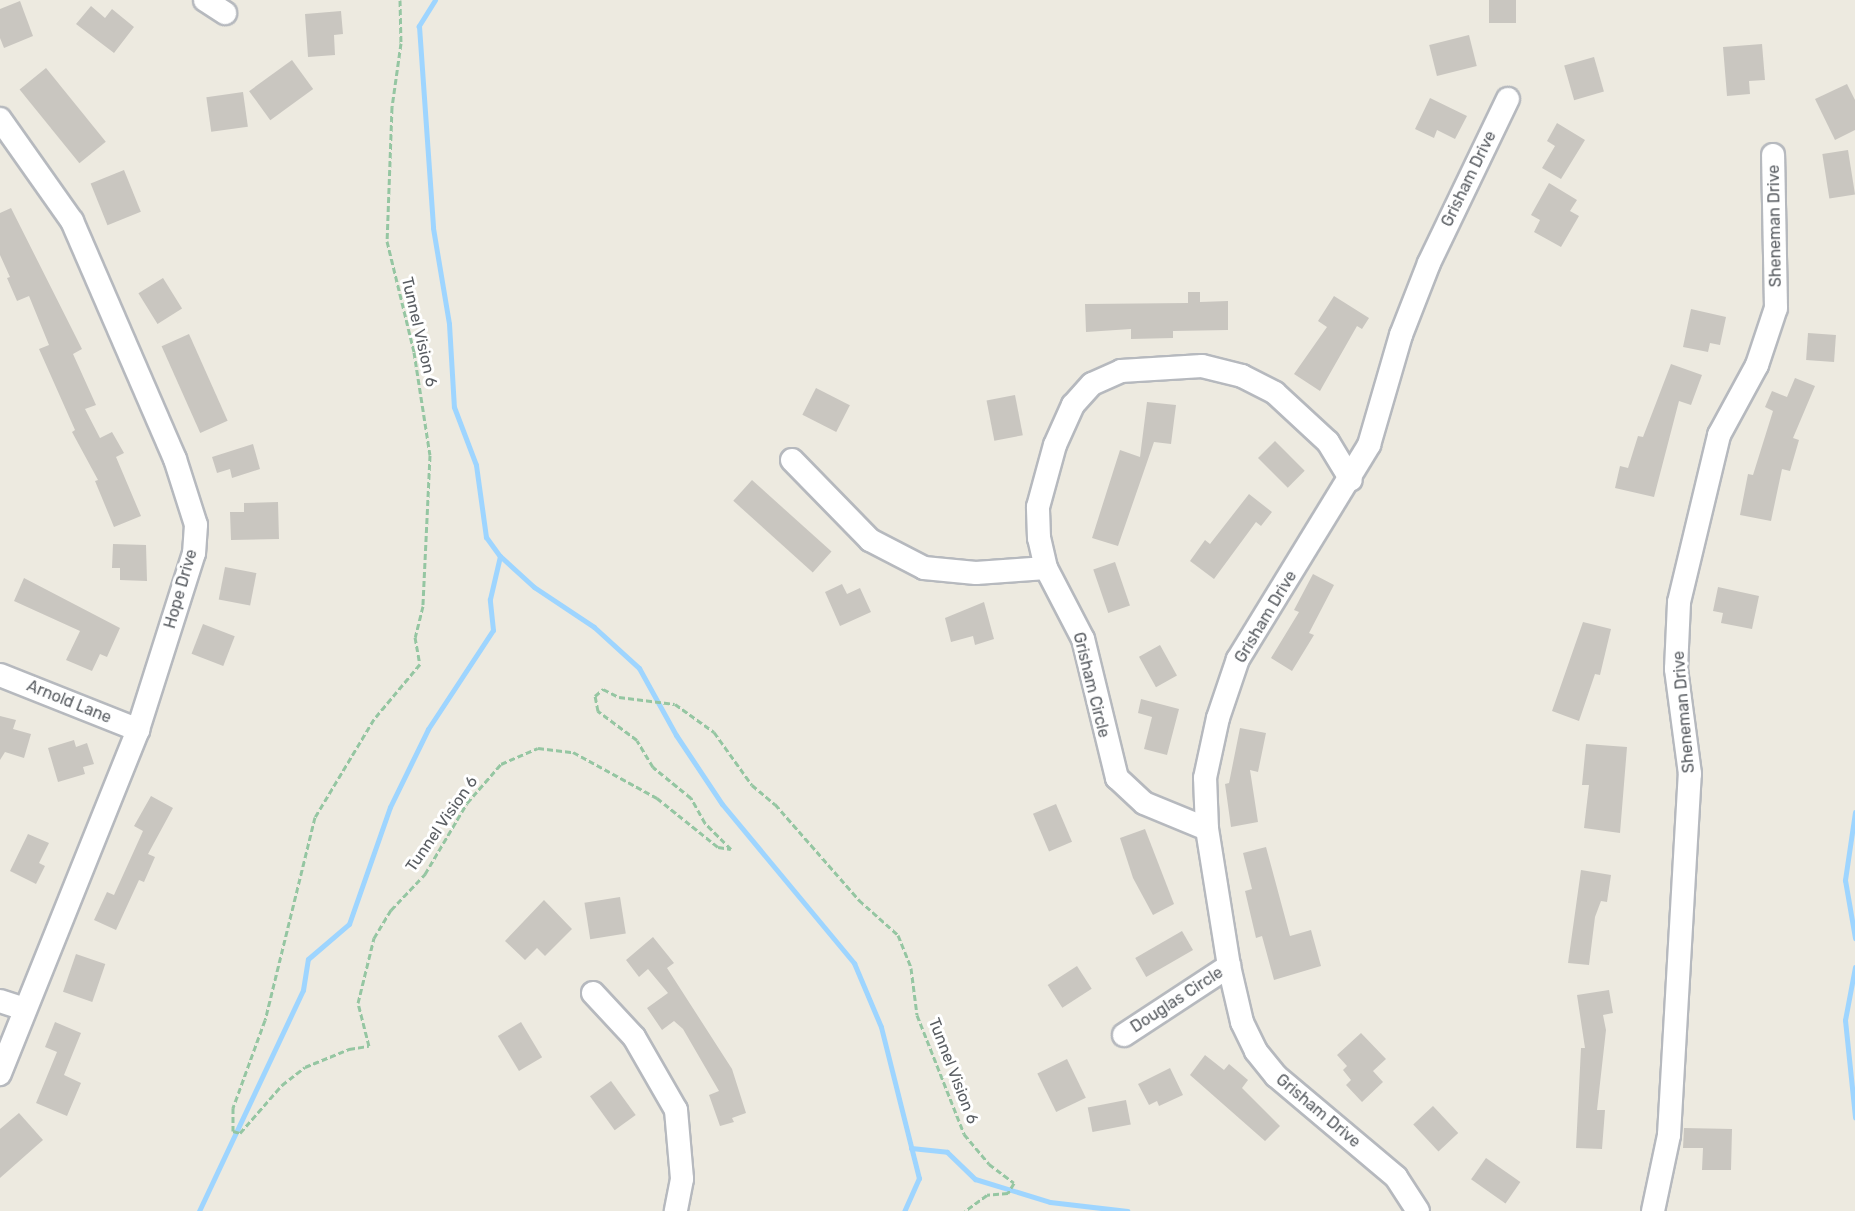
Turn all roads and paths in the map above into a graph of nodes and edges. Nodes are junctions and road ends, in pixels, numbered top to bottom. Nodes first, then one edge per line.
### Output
1 (205, 0) edge
2 (400, 0) edge
3 (225, 13) dead end
4 (1508, 99) dead end
5 (0, 119) edge
6 (1773, 155) dead end
7 (792, 460) dead end
8 (1351, 480) junction
9 (1046, 568) junction
10 (0, 675) edge
11 (138, 730) junction
12 (1207, 829) junction
13 (1229, 966) junction
14 (593, 993) dead end
15 (0, 1001) edge
16 (24, 1009) junction
17 (1124, 1035) dead end
18 (0, 1074) edge
19 (676, 1211) edge
20 (964, 1211) edge
21 (1418, 1211) edge
22 (1653, 1211) edge

1 - 3 street
2 - 20 path, Tunnel Vision 6
4 - 8 street, Grisham Drive
5 - 11 street, Hope Drive
6 - 22 street, Sheneman Drive
7 - 9 street
8 - 9 street, Grisham Circle
8 - 12 street, Grisham Drive
9 - 12 street, Grisham Circle
10 - 11 street, Arnold Lane
11 - 16 street, Hope Drive
12 - 13 street, Grisham Drive
13 - 17 street, Douglas Circle
13 - 21 street, Grisham Drive
14 - 19 street
15 - 16 street
16 - 18 street, Hope Drive

